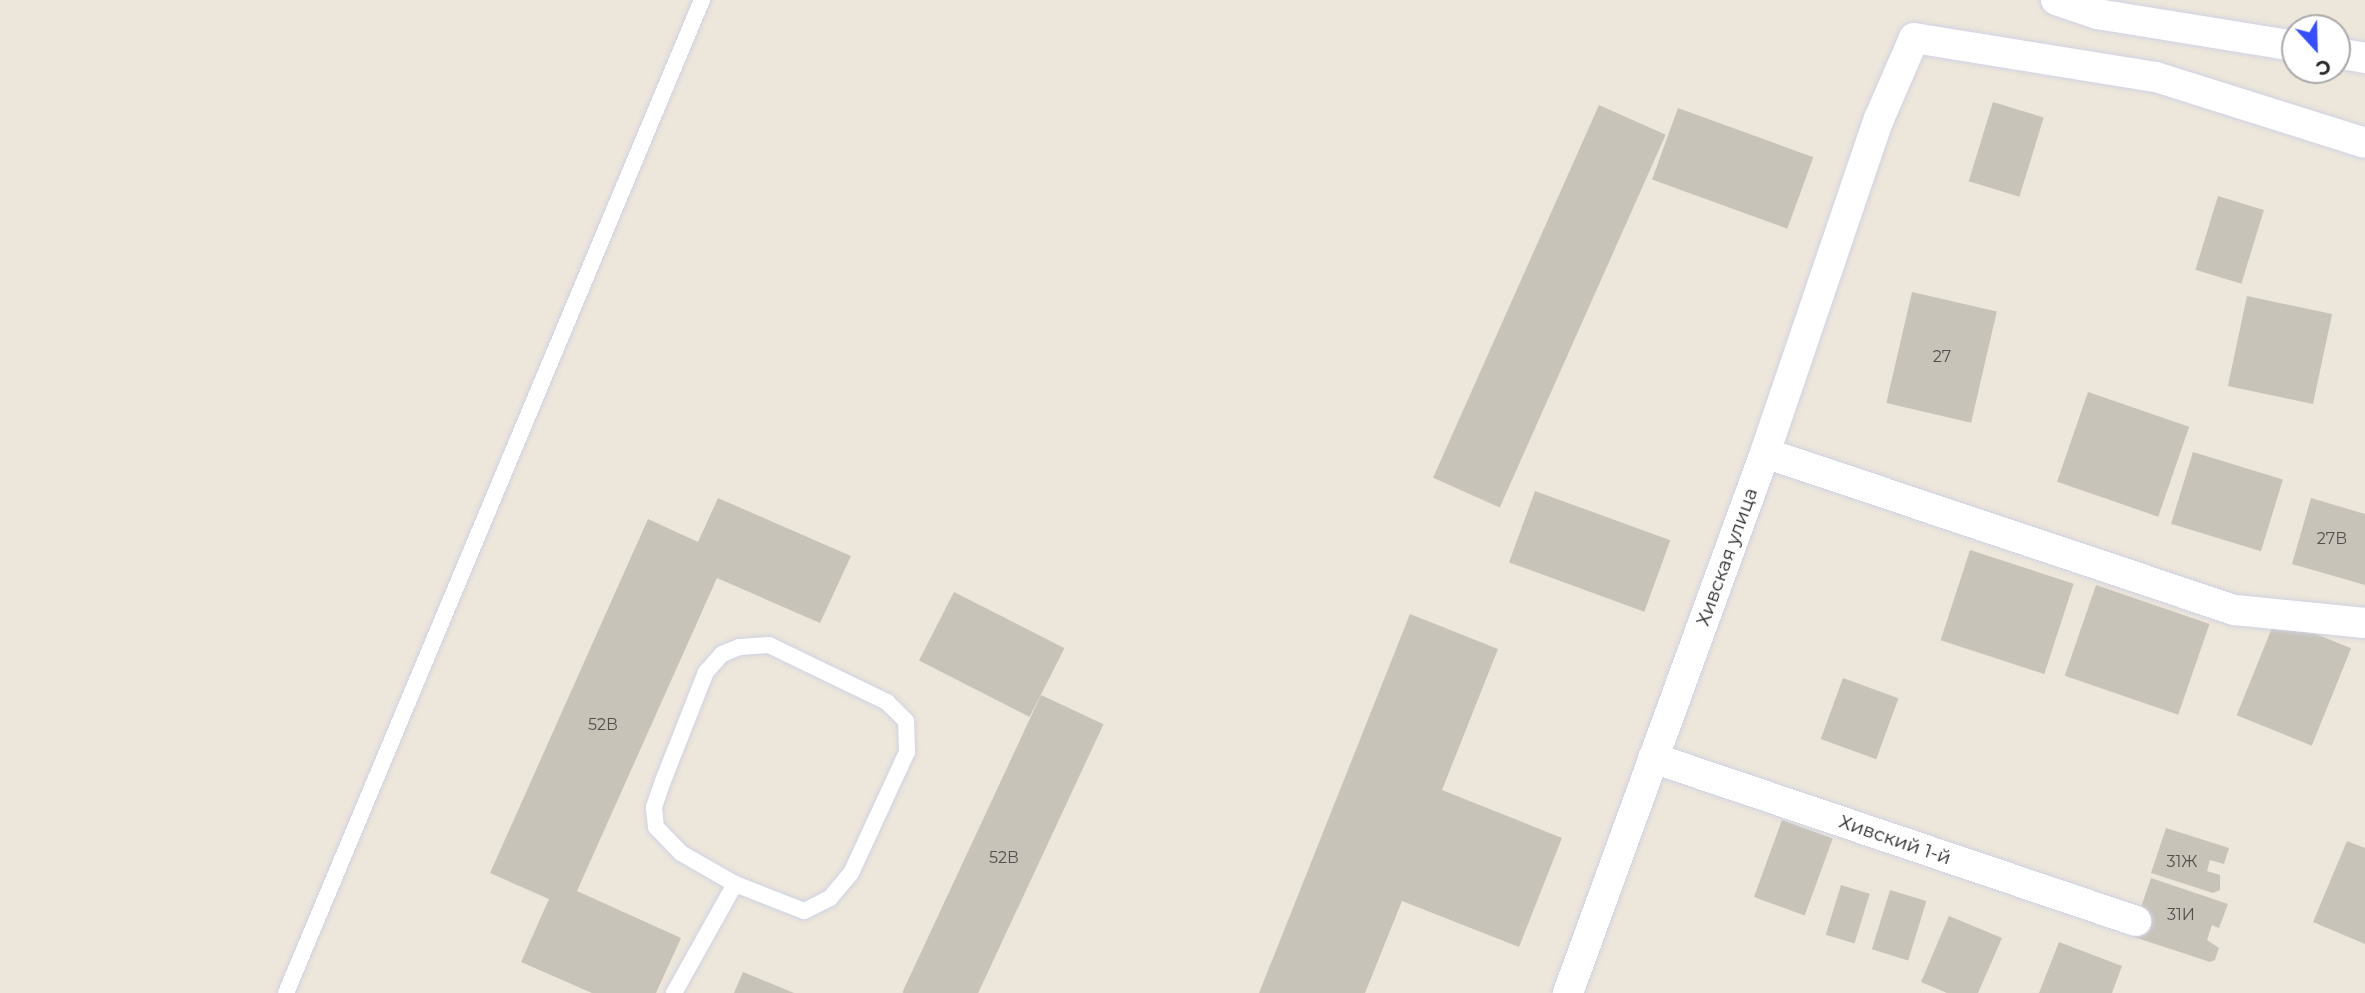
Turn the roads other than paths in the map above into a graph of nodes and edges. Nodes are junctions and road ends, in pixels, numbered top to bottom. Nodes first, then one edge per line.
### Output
1 (702, 0) edge
2 (2056, 0) edge
3 (2281, 44) edge
4 (2365, 143) edge
5 (1765, 453) junction
6 (2365, 623) edge
7 (1653, 758) junction
8 (735, 884) junction
9 (2136, 921) dead end
10 (286, 993) edge
11 (674, 993) edge
12 (1568, 993) edge

1 - 10 lane
2 - 3 street
4 - 5 street, Хивская улица
5 - 6 street
5 - 7 street, Хивская улица
7 - 9 street, Хивский 1-й
7 - 12 street, Хивская улица
8 - 8 lane
8 - 11 lane

